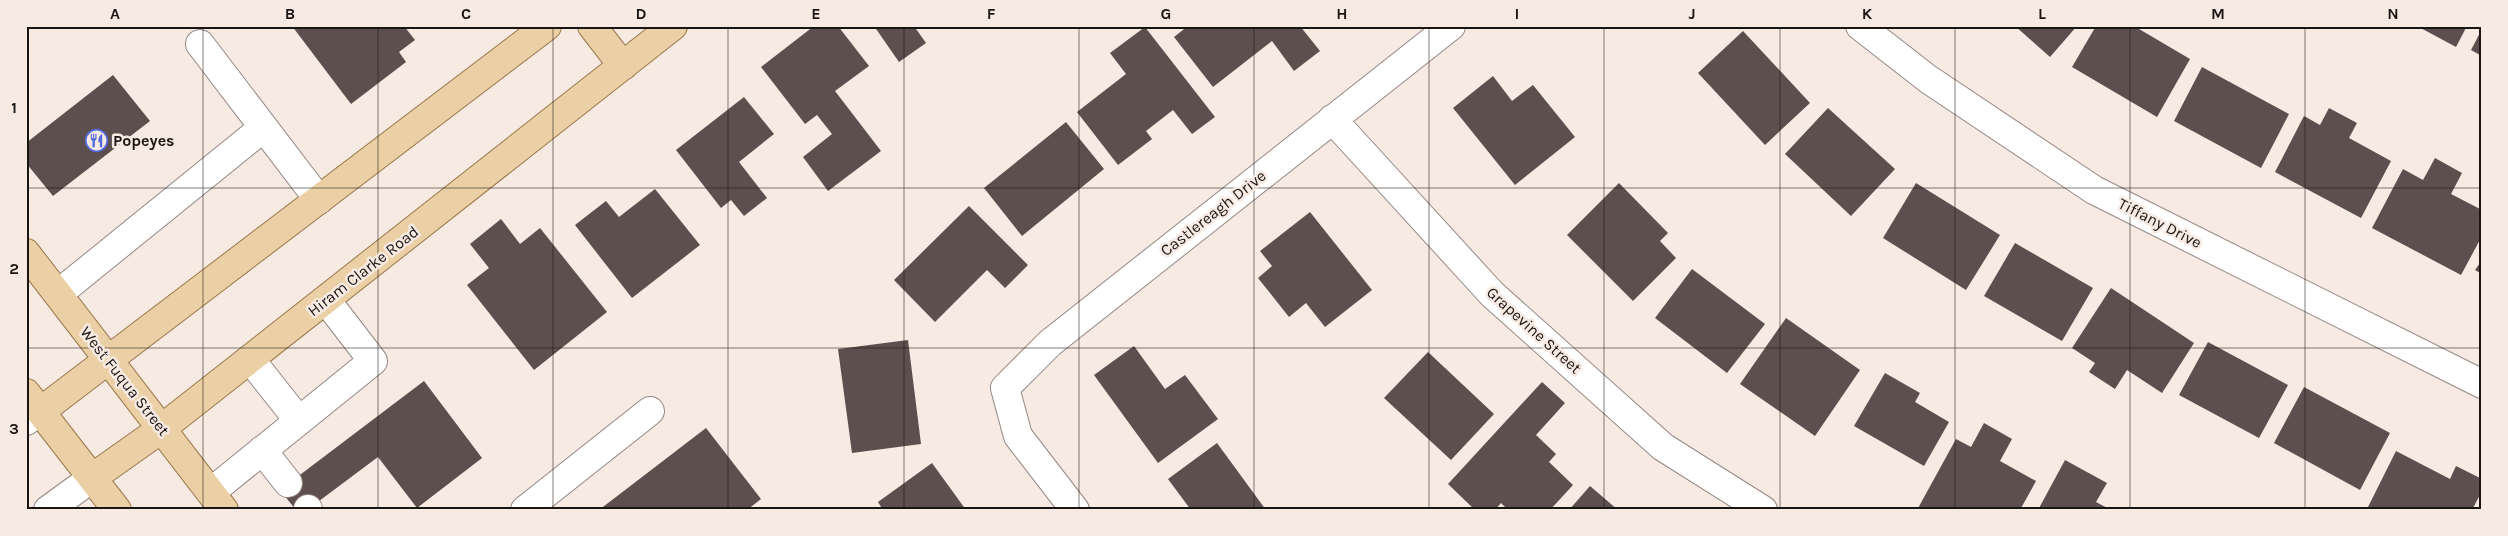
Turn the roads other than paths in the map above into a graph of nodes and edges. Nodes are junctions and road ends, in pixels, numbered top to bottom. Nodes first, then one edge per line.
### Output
1 (548, 26) edge
2 (592, 26) edge
3 (673, 26) edge
4 (1451, 26) edge
5 (1860, 26) edge
6 (200, 44) dead end
7 (623, 66) junction
8 (1332, 119) junction
9 (263, 128) junction
10 (318, 200) junction
11 (26, 253) edge
12 (58, 294) junction
13 (326, 300) junction
14 (250, 359) junction
15 (109, 360) junction
16 (2482, 384) edge
17 (31, 408) edge
18 (650, 411) dead end
19 (299, 421) junction
20 (161, 429) junction
21 (262, 450) junction
22 (92, 478) junction
23 (288, 483) dead end
24 (217, 501) edge
25 (48, 510) edge
26 (117, 510) edge
27 (525, 510) edge
28 (1076, 510) edge
29 (1762, 510) edge

1 - 10 main road
2 - 7 main road
3 - 7 main road, Hiram Clarke Road
4 - 8 street, Castlereagh Drive
5 - 16 street, Tiffany Drive
6 - 9 street
7 - 13 main road, Hiram Clarke Road
8 - 28 street, Castlereagh Drive
8 - 29 street, Grapevine Street
9 - 10 street
9 - 12 street
10 - 15 main road
11 - 12 main road, West Fuqua Street
12 - 15 main road, West Fuqua Street
13 - 14 main road, Hiram Clarke Road
13 - 19 street
14 - 19 street
14 - 20 main road, Hiram Clarke Road
15 - 17 main road
15 - 20 main road, West Fuqua Street
17 - 22 main road
18 - 27 street
19 - 21 street
20 - 22 main road, Hiram Clarke Road
20 - 24 main road, West Fuqua Street
21 - 23 street
21 - 24 street
22 - 25 street, Hiram Clarke Road
22 - 26 main road

